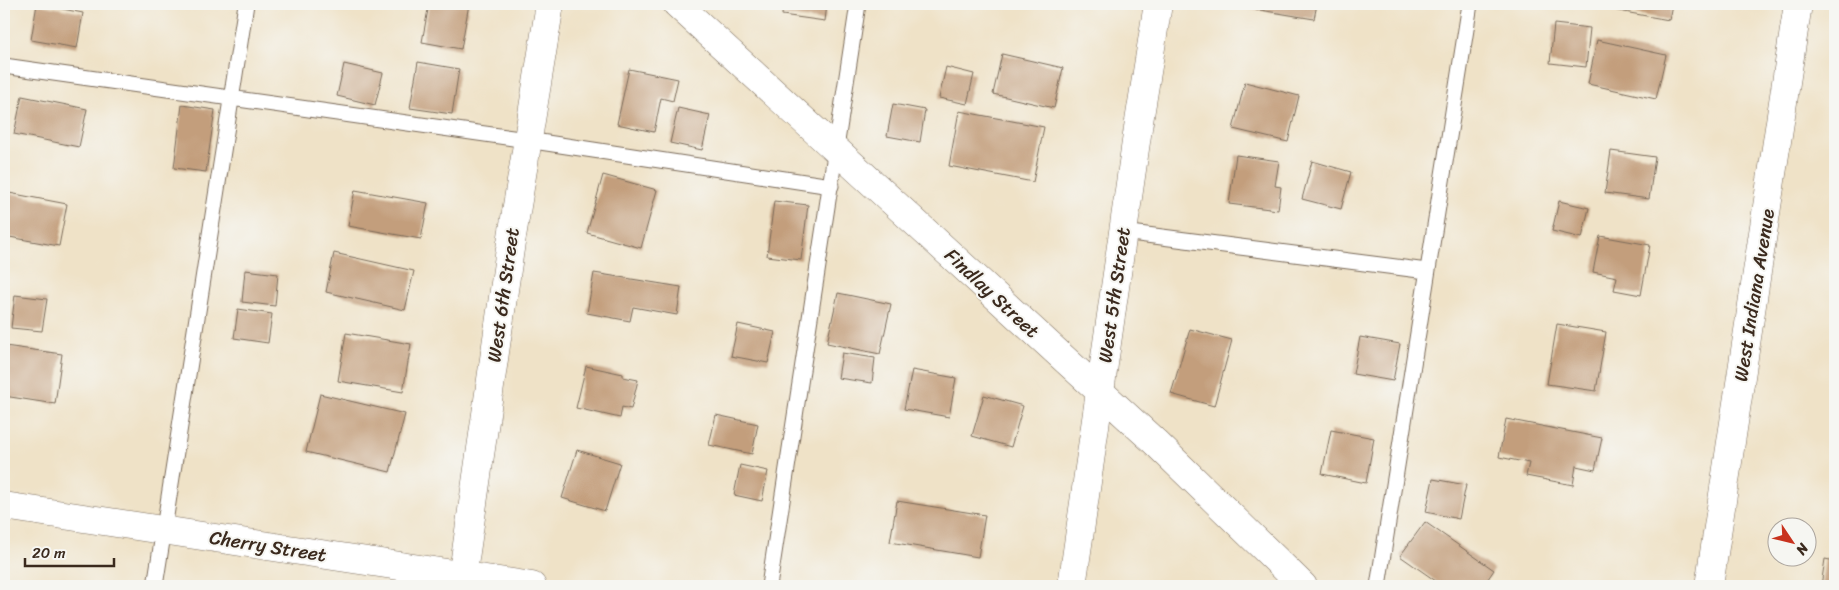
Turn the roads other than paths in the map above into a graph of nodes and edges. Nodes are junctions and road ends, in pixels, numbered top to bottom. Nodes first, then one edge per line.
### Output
1 (246, 4) edge
2 (550, 4) edge
3 (676, 4) edge
4 (858, 4) edge
5 (1158, 4) edge
6 (1470, 4) edge
7 (1798, 4) edge
8 (4, 66) edge
9 (231, 98) junction
10 (527, 140) junction
11 (836, 150) junction
12 (831, 186) junction
13 (1123, 232) junction
14 (1427, 271) junction
15 (1100, 391) junction
16 (4, 506) edge
17 (164, 530) junction
18 (461, 581) edge
19 (155, 586) edge
20 (532, 586) edge
21 (769, 586) edge
22 (1072, 586) edge
23 (1304, 586) edge
24 (1378, 586) edge
25 (1710, 586) edge

1 - 9 lane
2 - 10 street, West 6th Street
3 - 11 street, Findlay Street
4 - 11 lane
5 - 13 street, West 5th Street
6 - 14 lane
7 - 25 street, West Indiana Avenue
8 - 9 lane
9 - 10 lane
9 - 17 lane
10 - 12 lane
10 - 18 street, West 6th Street
11 - 12 lane
11 - 15 street, Findlay Street
12 - 21 lane
13 - 14 lane
13 - 15 street, West 5th Street
14 - 24 lane
15 - 22 street, West 5th Street
15 - 23 street, Findlay Street
16 - 17 street, Cherry Street
17 - 18 street, Cherry Street
17 - 19 lane
18 - 20 street, Cherry Street

